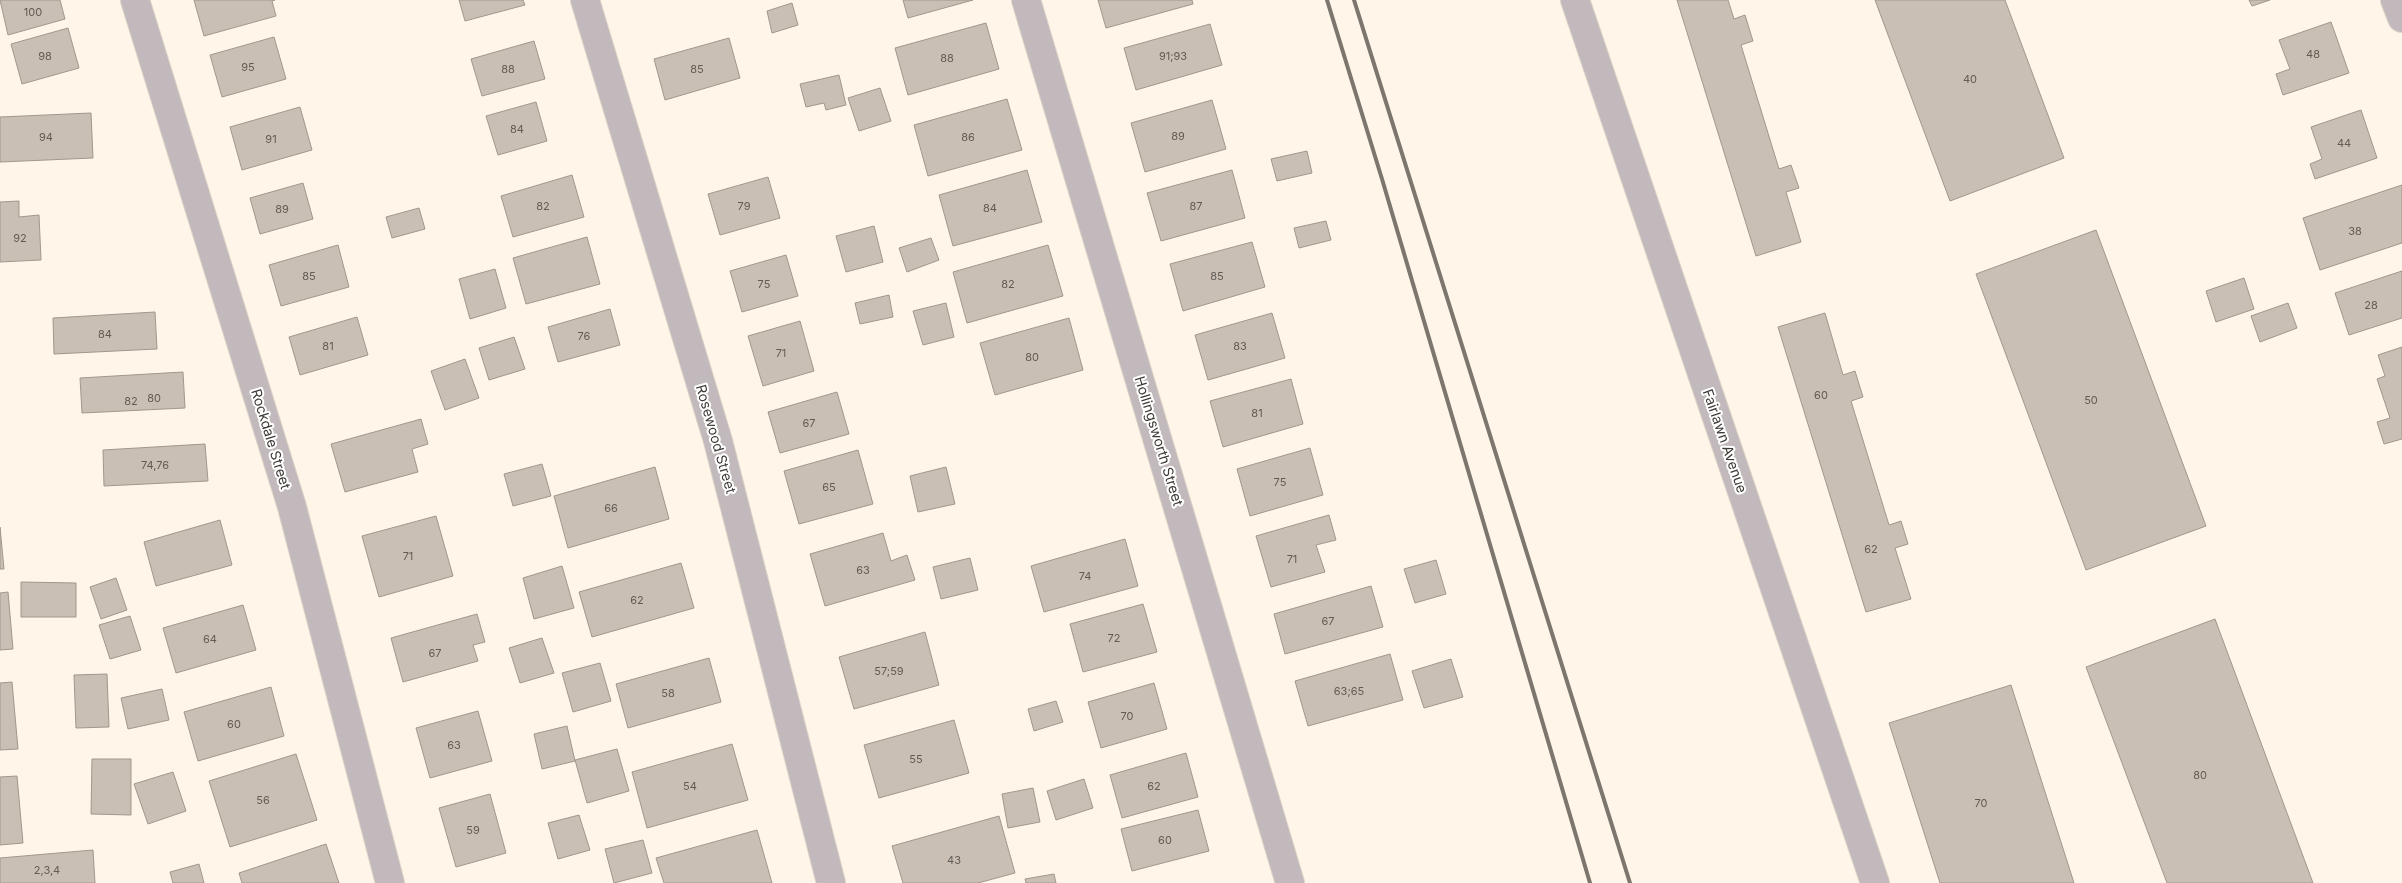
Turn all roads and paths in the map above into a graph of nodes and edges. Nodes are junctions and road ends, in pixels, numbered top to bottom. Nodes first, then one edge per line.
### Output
1 (135, 0) edge
2 (585, 0) edge
3 (1026, 0) edge
4 (1575, 0) edge
5 (2395, 0) edge
6 (2402, 18) edge
7 (390, 883) edge
8 (831, 883) edge
9 (1290, 883) edge
10 (1875, 883) edge

1 - 7 street, Rockdale Street
2 - 8 street, Rosewood Street
3 - 9 street, Hollingsworth Street
4 - 10 street, Fairlawn Avenue
5 - 6 street

